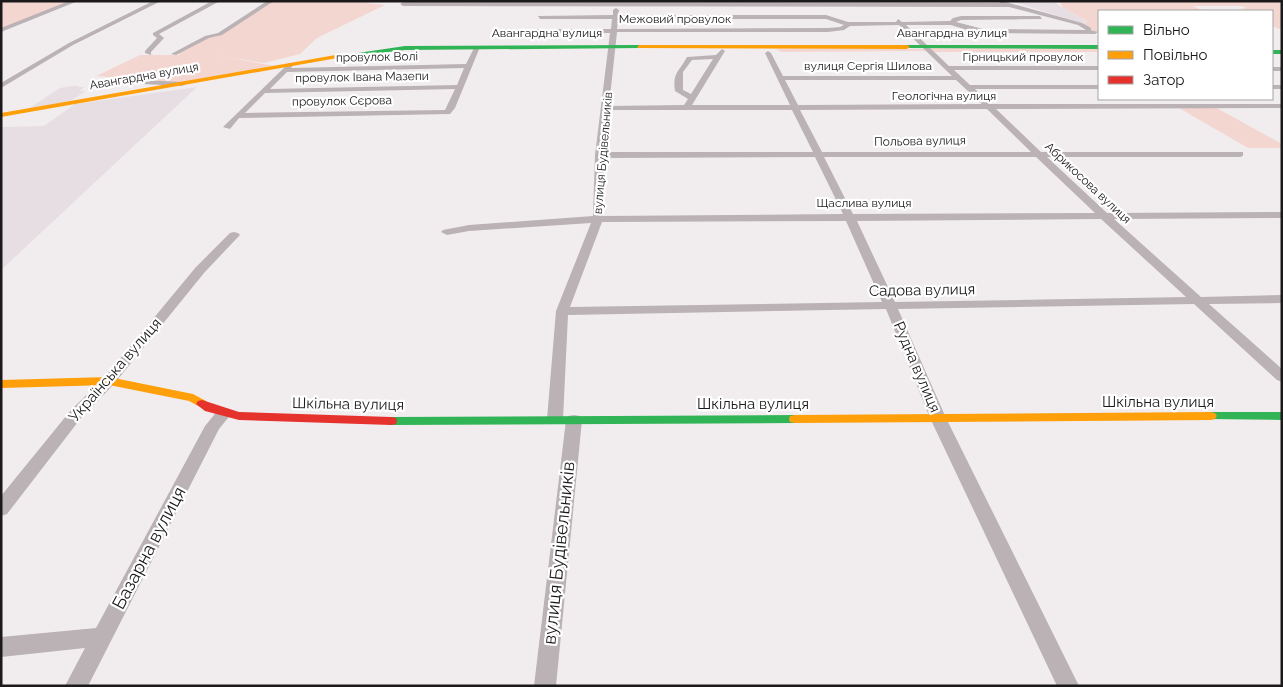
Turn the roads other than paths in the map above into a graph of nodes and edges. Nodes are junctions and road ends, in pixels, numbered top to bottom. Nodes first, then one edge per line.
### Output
1 (75, 1) edge
2 (158, 1) edge
3 (216, 1) edge
4 (271, 1) edge
5 (994, 1) edge
6 (617, 3) edge
7 (779, 3) edge
8 (403, 4) dead end
9 (881, 5) junction
10 (1010, 5) junction
11 (540, 17) dead end
12 (615, 17) junction
13 (770, 17) junction
14 (1058, 18) junction
15 (952, 23) junction
16 (848, 24) junction
17 (901, 24) junction
18 (1, 30) edge
19 (763, 30) junction
20 (501, 31) dead end
21 (614, 31) junction
22 (1097, 33) edge
23 (477, 46) junction
24 (612, 47) junction
25 (1098, 47) edge
26 (767, 50) junction
27 (928, 50) junction
28 (721, 52) junction
29 (1098, 52) edge
30 (149, 54) dead end
31 (174, 54) dead end
32 (468, 66) junction
33 (289, 67) junction
34 (946, 68) junction
35 (1098, 68) edge
36 (780, 78) junction
37 (956, 78) junction
38 (143, 82) dead end
39 (182, 84) junction
40 (1, 86) edge
41 (460, 87) junction
42 (967, 87) junction
43 (1098, 87) edge
44 (264, 90) junction
45 (692, 98) junction
46 (1250, 100) edge
47 (1262, 106) junction
48 (1282, 106) edge
49 (987, 107) junction
50 (606, 108) junction
51 (686, 108) junction
52 (794, 108) junction
53 (1, 115) edge
54 (237, 116) junction
55 (1282, 116) edge
56 (227, 127) dead end
57 (1037, 153) junction
58 (1240, 154) dead end
59 (600, 155) junction
60 (818, 155) junction
61 (1103, 215) junction
62 (1282, 215) edge
63 (849, 216) junction
64 (598, 219) junction
65 (447, 232) dead end
66 (234, 235) dead end
67 (1282, 298) edge
68 (1197, 300) junction
69 (891, 307) junction
70 (562, 311) junction
71 (1282, 377) edge
72 (109, 381) junction
73 (1, 384) edge
74 (224, 413) junction
75 (1282, 416) edge
76 (555, 418) junction
77 (938, 418) junction
78 (574, 420) junction
79 (1, 509) edge
80 (102, 637) junction
81 (1, 647) edge
82 (76, 686) edge
83 (545, 686) edge
84 (1068, 686) edge

1 - 18 street
2 - 40 street
3 - 30 street
4 - 31 street
5 - 10 street
6 - 7 street
6 - 8 street
6 - 12 street, вулиця Будівельників
7 - 9 street
7 - 13 street
9 - 10 street
9 - 17 street, Абрикосова вулиця
10 - 14 street
11 - 12 street
12 - 13 street
12 - 21 street, вулиця Будівельників
13 - 16 street
13 - 19 street
14 - 15 street
14 - 22 street
15 - 17 street
15 - 22 street
16 - 17 street
16 - 19 street, Межовий провулок
17 - 27 street, Абрикосова вулиця
19 - 21 street, Межовий провулок
19 - 26 street, Рудна вулиця
20 - 21 street, Межовий провулок
21 - 24 street, вулиця Будівельників
23 - 24 street, Авангардна вулиця
23 - 32 street
23 - 33 street, Авангардна вулиця
24 - 28 street, Авангардна вулиця
24 - 50 street, вулиця Будівельників
25 - 27 street, Авангардна вулиця
26 - 27 street, Авангардна вулиця
26 - 28 street, Авангардна вулиця
26 - 36 street, Рудна вулиця
27 - 29 street, Авангардна вулиця
27 - 34 street, Абрикосова вулиця
28 - 45 street
28 - 45 street
32 - 33 street, провулок Волі
32 - 41 street
33 - 39 street, Авангардна вулиця
33 - 44 street
34 - 35 street, Гірницький провулок
34 - 37 street, Абрикосова вулиця
36 - 37 street, вулиця Сергія Шилова
36 - 52 street, Рудна вулиця
37 - 42 street, Абрикосова вулиця
38 - 39 street
39 - 53 street, Авангардна вулиця
41 - 44 street, провулок Івана Мазепи
41 - 54 street, провулок Сєрова
42 - 43 street
42 - 49 street, Абрикосова вулиця
44 - 54 street
45 - 51 street
46 - 47 street
47 - 48 street, Геологічна вулиця
47 - 49 street, Геологічна вулиця
47 - 55 street
49 - 52 street, Геологічна вулиця
49 - 57 street, Абрикосова вулиця
50 - 51 street, Геологічна вулиця
50 - 59 street, вулиця Будівельників
51 - 52 street, Геологічна вулиця
52 - 60 street, Рудна вулиця
54 - 56 street
57 - 58 street, Польова вулиця
57 - 60 street, Польова вулиця
57 - 61 street, Абрикосова вулиця
59 - 60 street, Польова вулиця
59 - 64 street, вулиця Будівельників
60 - 63 street, Рудна вулиця
61 - 62 street, Щаслива вулиця
61 - 63 street, Щаслива вулиця
61 - 68 street, Абрикосова вулиця
63 - 64 street, Щаслива вулиця
63 - 69 street, Рудна вулиця
64 - 65 street, Щаслива вулиця
64 - 70 street, вулиця Будівельників
66 - 72 street, Українська вулиця
67 - 68 street, Садова вулиця
68 - 69 street, Садова вулиця
68 - 71 street, Абрикосова вулиця
69 - 70 street, Садова вулиця
69 - 77 street, Рудна вулиця
70 - 76 street, вулиця Будівельників
72 - 73 street, Шкільна вулиця
72 - 74 street, Шкільна вулиця
72 - 79 street, Українська вулиця
74 - 76 street, Шкільна вулиця
74 - 80 street, Базарна вулиця
75 - 77 street, Шкільна вулиця
76 - 78 street, Шкільна вулиця
77 - 78 street, Шкільна вулиця
77 - 84 street, Рудна вулиця
78 - 83 street, вулиця Будівельників
80 - 81 street
80 - 82 street, Базарна вулиця

